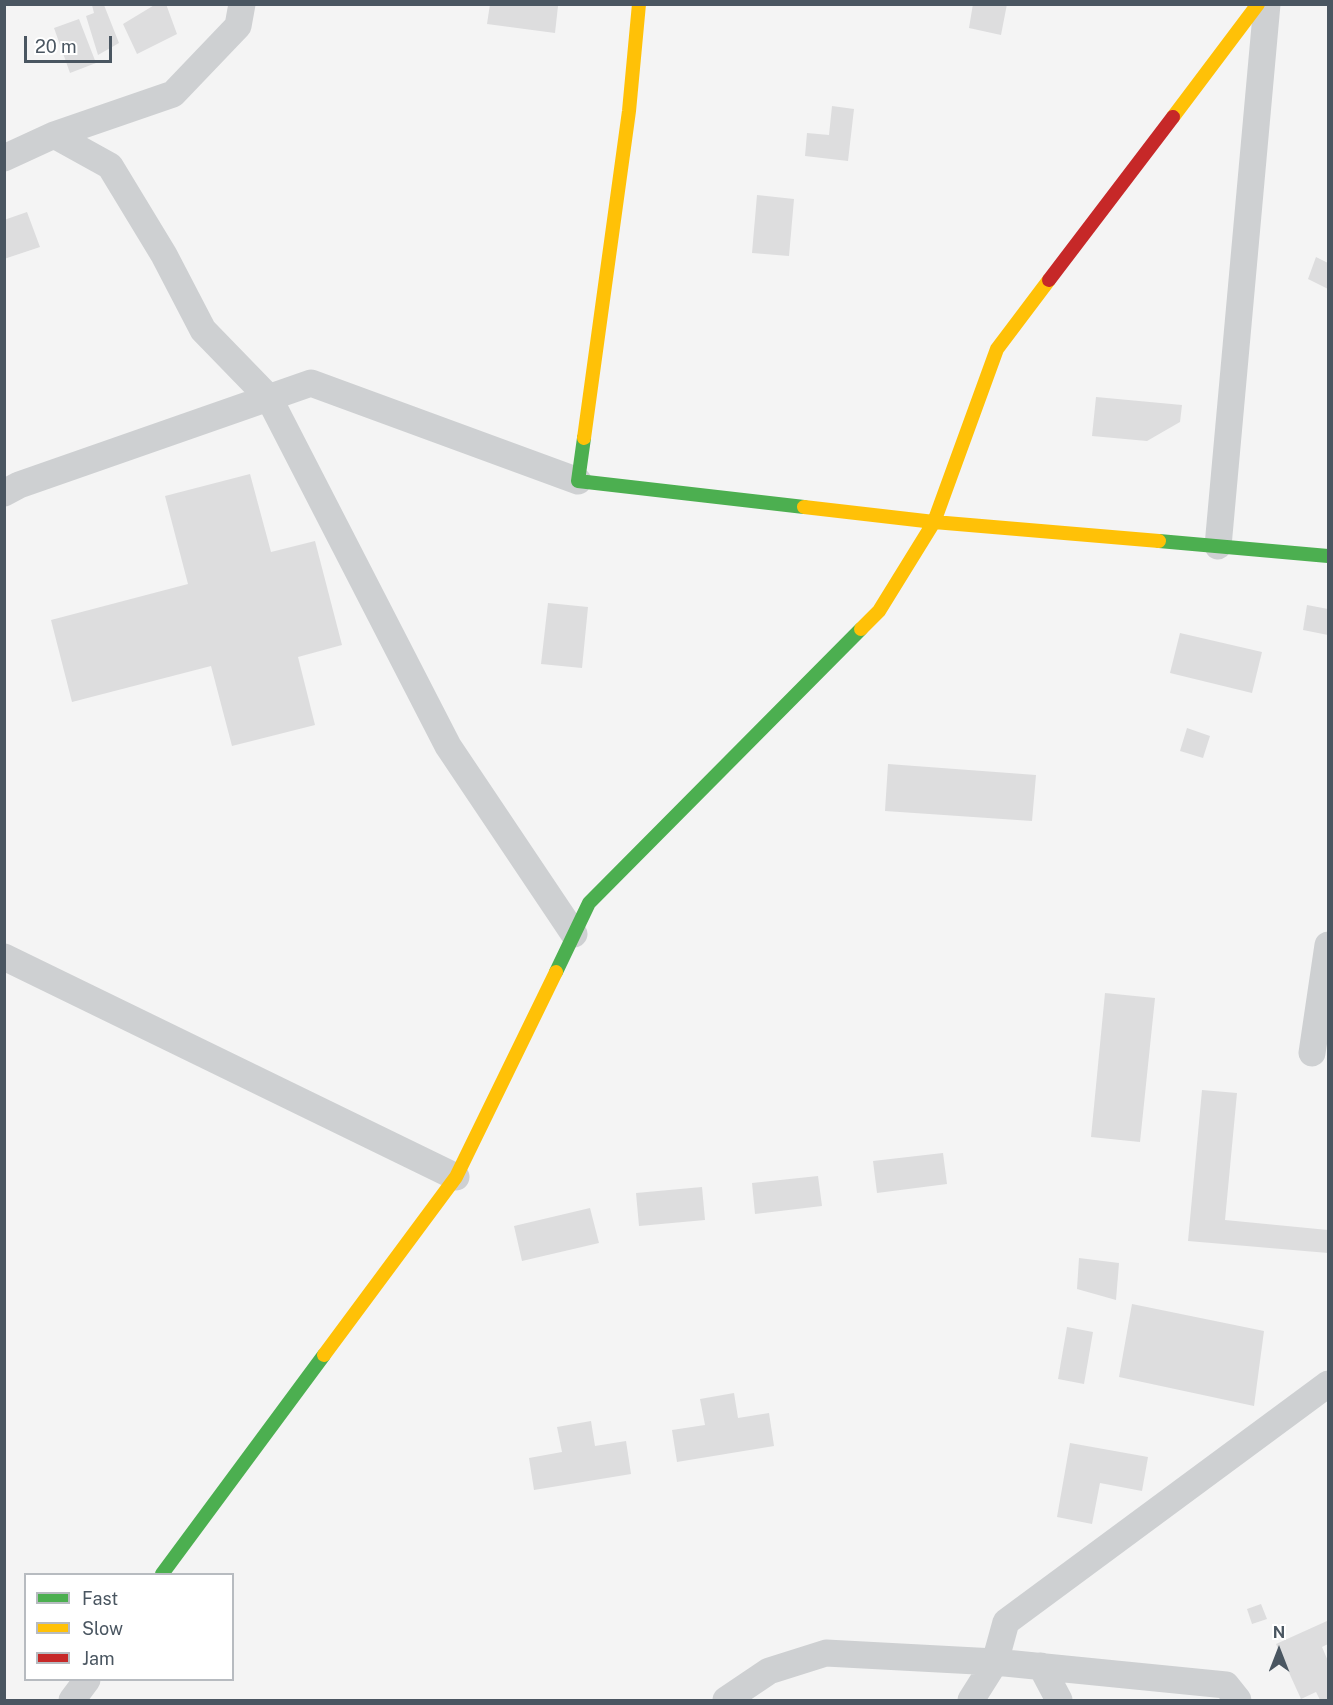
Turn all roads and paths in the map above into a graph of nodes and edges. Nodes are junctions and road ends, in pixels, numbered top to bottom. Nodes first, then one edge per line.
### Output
1 (242, 4) edge
2 (639, 4) edge
3 (1258, 4) edge
4 (1267, 4) edge
5 (54, 135) junction
6 (4, 158) edge
7 (269, 398) junction
8 (578, 481) junction
9 (4, 493) edge
10 (934, 522) junction
11 (1218, 546) junction
12 (1329, 556) edge
13 (574, 934) junction
14 (1329, 945) edge
15 (4, 957) edge
16 (1312, 1053) dead end
17 (456, 1177) junction
18 (1329, 1384) edge
19 (163, 1573) edge
20 (995, 1662) junction
21 (1041, 1666) junction
22 (86, 1681) edge
23 (72, 1701) edge
24 (726, 1701) edge
25 (972, 1701) edge
26 (1059, 1701) edge
27 (1238, 1701) edge

1 - 5 street
2 - 8 street
3 - 10 street
4 - 11 street
5 - 6 street
5 - 7 street
7 - 8 street
7 - 9 street
7 - 13 street
8 - 10 street
10 - 11 street
10 - 13 street
11 - 12 street
13 - 17 street
14 - 16 street
15 - 17 street
17 - 19 street
18 - 20 street
20 - 21 street
20 - 24 street
20 - 25 street
21 - 26 street
21 - 27 street
22 - 23 street

